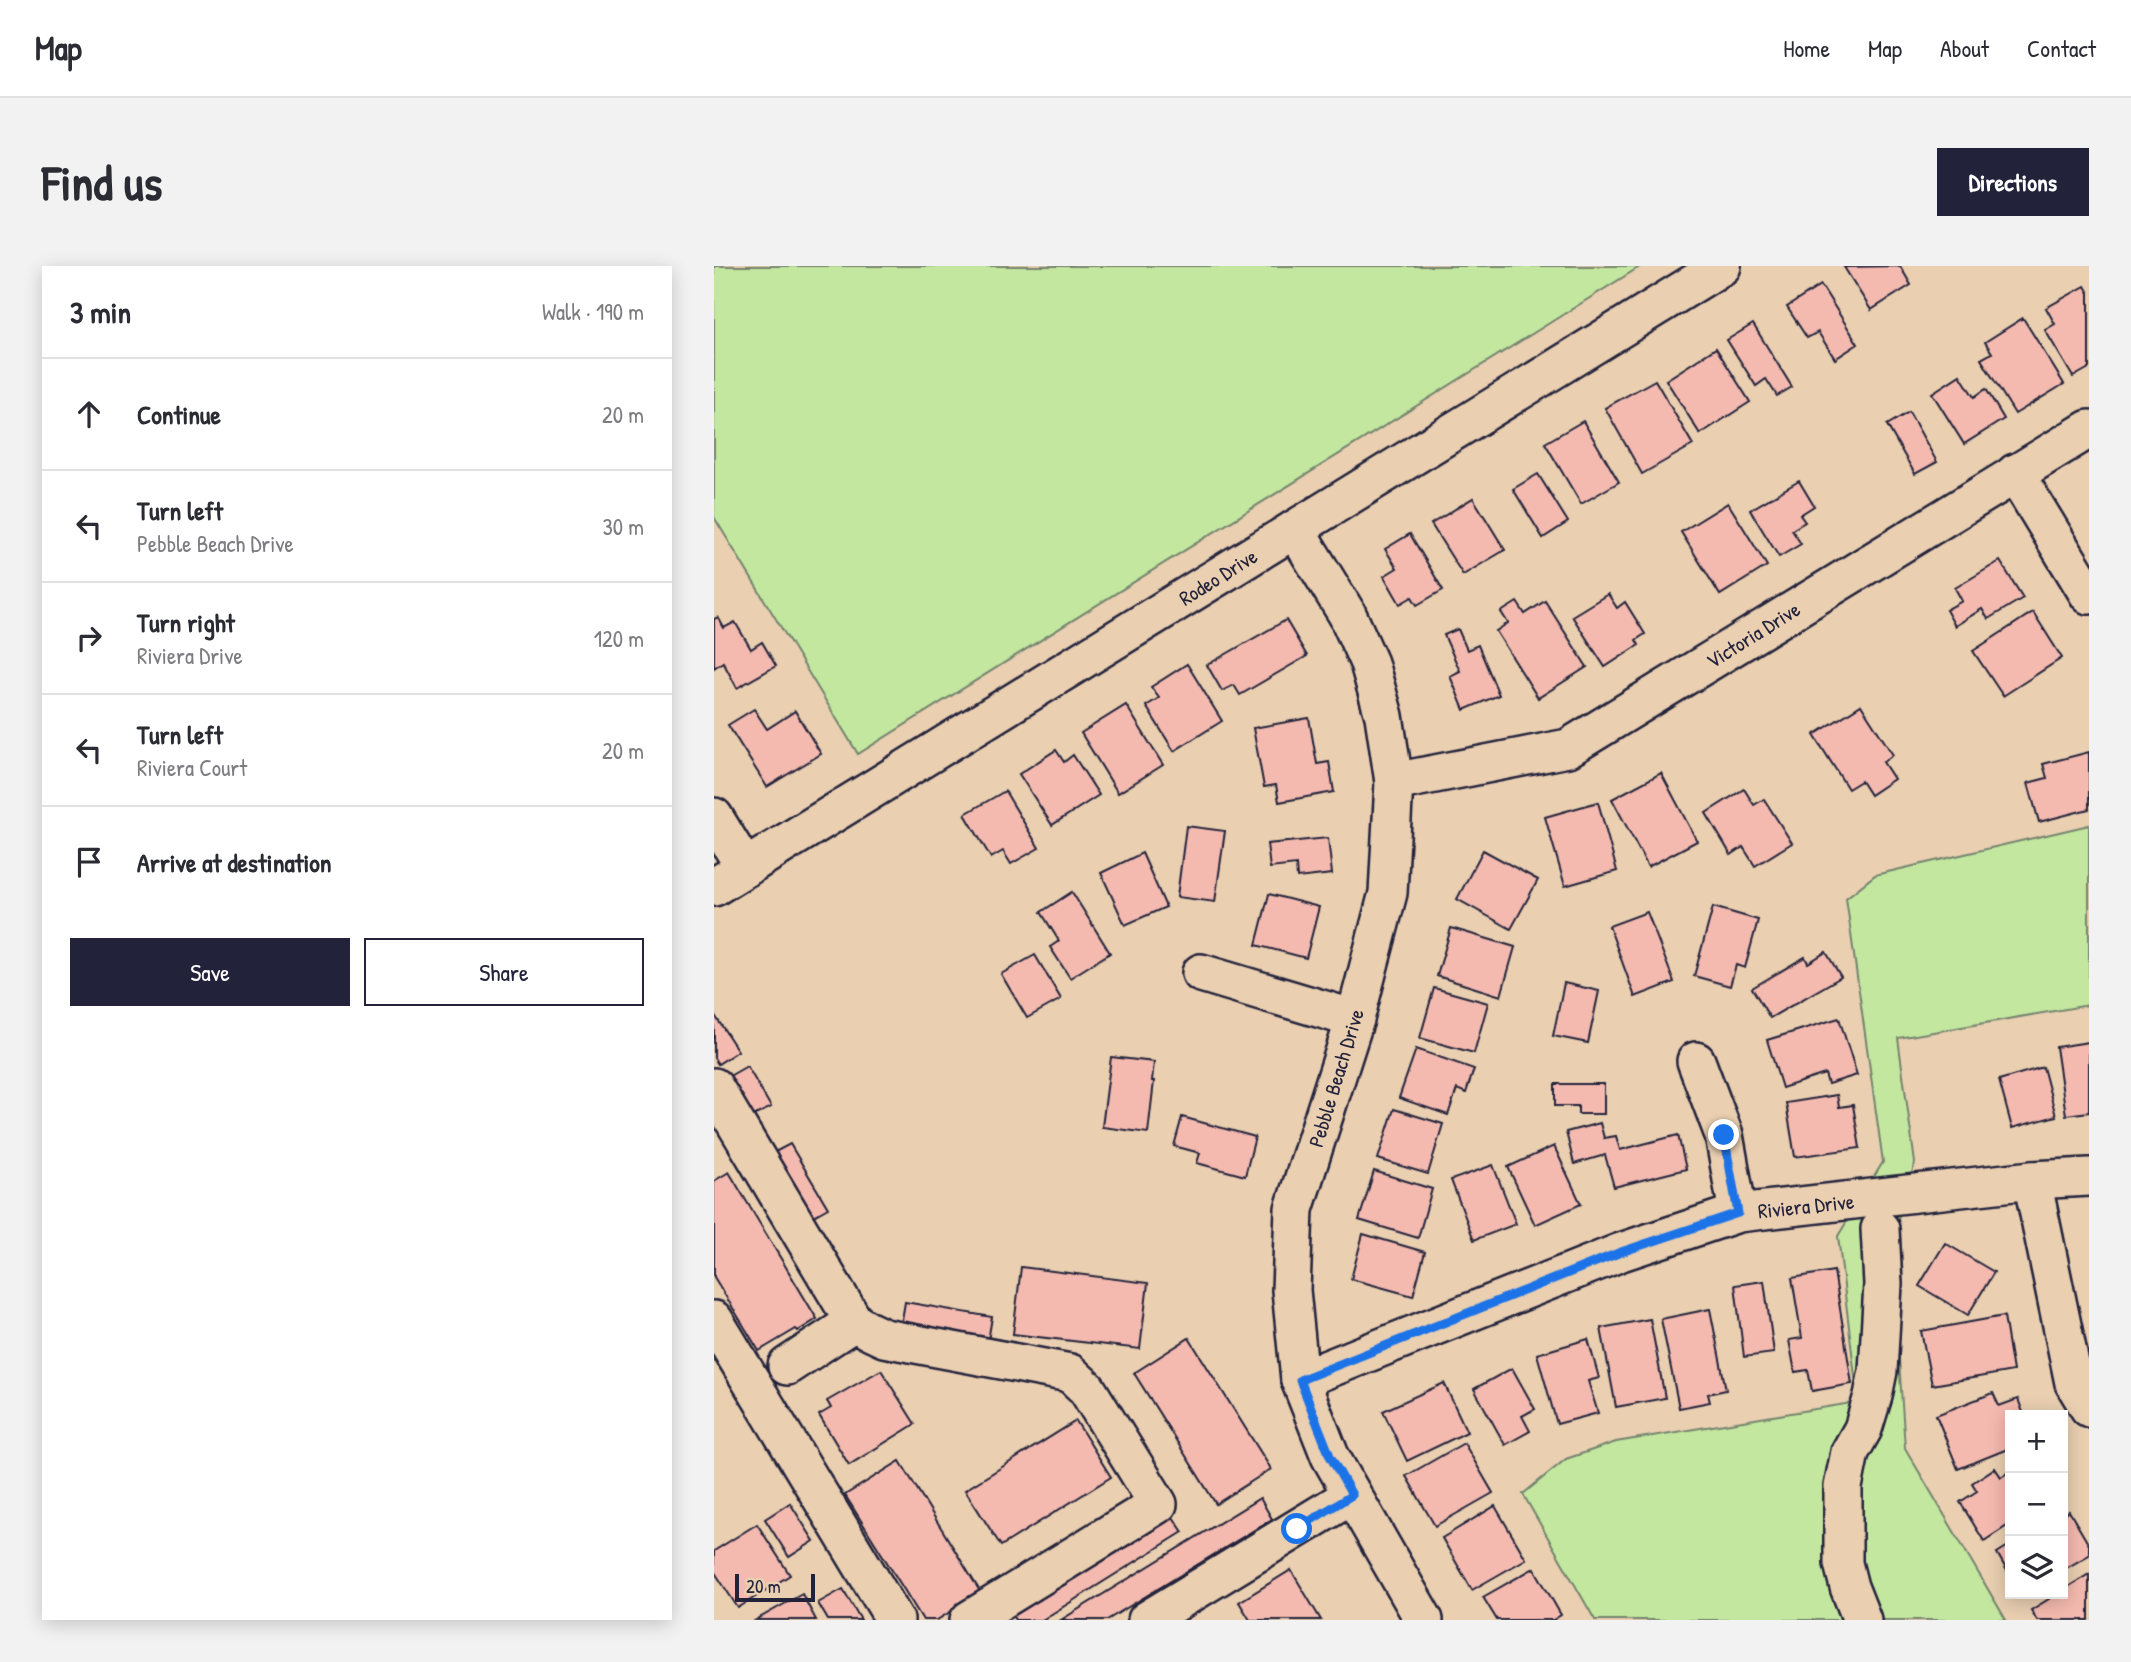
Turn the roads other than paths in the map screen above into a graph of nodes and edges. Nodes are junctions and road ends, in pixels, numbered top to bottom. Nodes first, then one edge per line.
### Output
1 (1722, 266) edge
2 (2089, 429) edge
3 (2015, 473) junction
4 (1295, 529) junction
5 (2089, 595) edge
6 (1394, 782) junction
7 (714, 817) edge
8 (746, 868) junction
9 (714, 887) edge
10 (1202, 973) dead end
11 (1355, 1018) junction
12 (1696, 1061) dead end
13 (714, 1087) edge
14 (2089, 1177) edge
15 (2032, 1180) junction
16 (1738, 1213) junction
17 (1880, 1229) dead end
18 (714, 1320) edge
19 (854, 1322) junction
20 (786, 1366) dead end
21 (1300, 1380) junction
22 (2089, 1408) edge
23 (1352, 1495) junction
24 (895, 1620) edge
25 (969, 1620) edge
26 (1147, 1620) edge
27 (1424, 1620) edge
28 (1861, 1620) edge

1 - 4 street, Rodeo Drive
2 - 3 street, Victoria Drive
3 - 5 street
3 - 6 street, Victoria Drive
4 - 6 street, Pebble Beach Drive
4 - 8 street, Rodeo Drive
6 - 11 street, Pebble Beach Drive
7 - 8 street
8 - 9 street, Rodeo Drive
10 - 11 street
11 - 21 street, Pebble Beach Drive
12 - 16 street
13 - 19 street
14 - 15 street, Riviera Drive
15 - 16 street, Riviera Drive
15 - 22 street
16 - 21 street, Riviera Drive
17 - 28 street
18 - 24 street
19 - 20 street
19 - 25 street
21 - 23 street, Pebble Beach Drive
23 - 26 street
23 - 27 street, Pebble Beach Drive

